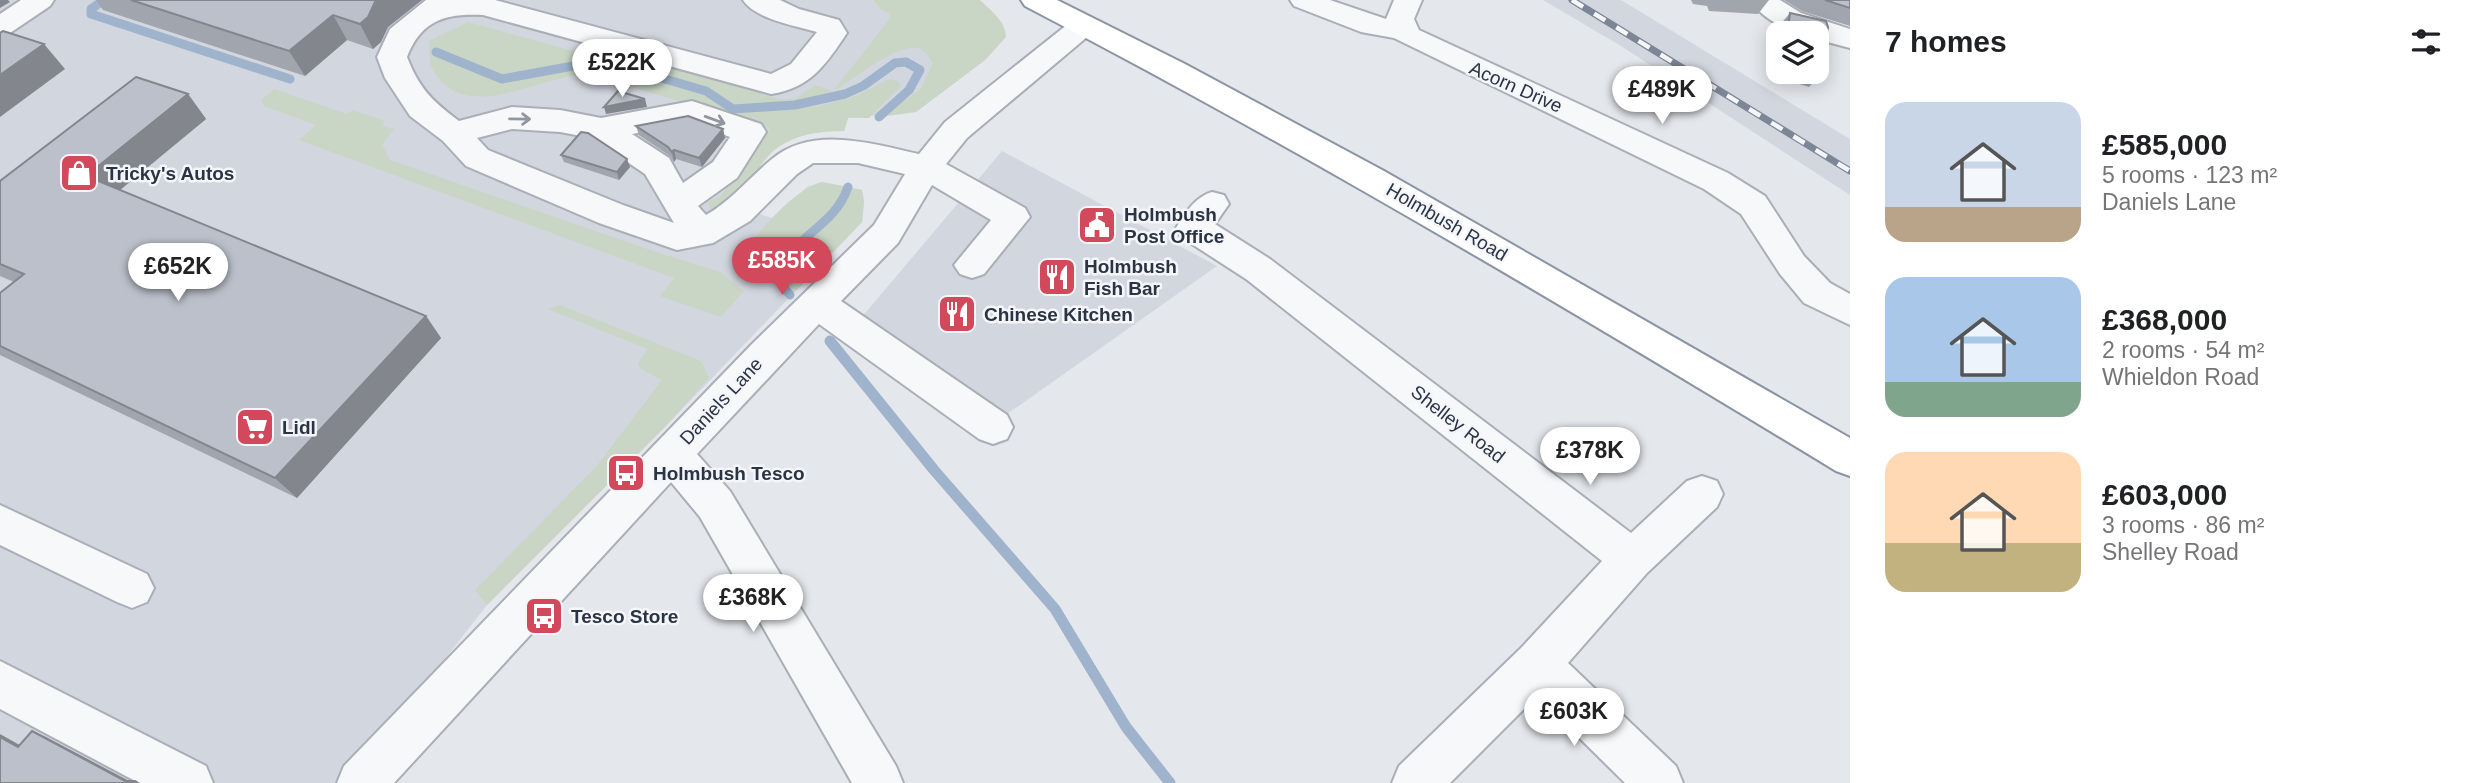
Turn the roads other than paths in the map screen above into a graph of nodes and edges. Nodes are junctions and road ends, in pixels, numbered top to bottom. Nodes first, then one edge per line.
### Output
1 (40, 0) edge
2 (757, 0) edge
3 (1035, 0) edge
4 (1304, 0) edge
5 (1408, 0) edge
6 (1764, 0) edge
7 (437, 6) edge
8 (1083, 26) junction
9 (0, 27) edge
10 (1405, 32) junction
11 (1850, 38) edge
12 (601, 129) junction
13 (454, 133) junction
14 (926, 167) junction
15 (678, 204) junction
16 (1212, 204) dead end
17 (701, 234) junction
18 (972, 265) dead end
19 (817, 303) junction
20 (1850, 311) edge
21 (993, 427) dead end
22 (672, 453) junction
23 (1850, 459) edge
24 (1702, 494) dead end
25 (0, 524) edge
26 (1632, 559) junction
27 (132, 588) dead end
28 (1537, 664) junction
29 (0, 684) edge
30 (189, 783) edge
31 (361, 783) edge
32 (879, 783) edge
33 (1416, 783) edge
34 (1659, 783) edge

1 - 9 street
2 - 7 street
3 - 8 highway, Holmbush Road
4 - 10 street
5 - 10 street
6 - 11 street
7 - 13 street
8 - 14 street, Daniels Lane
8 - 23 highway, Holmbush Road
10 - 20 street, Acorn Drive
13 -> 12 street
12 - 15 street
12 -> 15 street
13 - 17 street
14 - 17 street
14 - 18 street
14 - 19 street, Daniels Lane
15 - 17 street
16 - 26 street, Shelley Road
19 - 21 street
19 - 22 street, Daniels Lane
22 - 31 street, Daniels Lane
22 - 32 street
24 - 26 street
25 - 27 street
26 - 28 street
28 - 33 street
28 - 34 street
29 - 30 street

